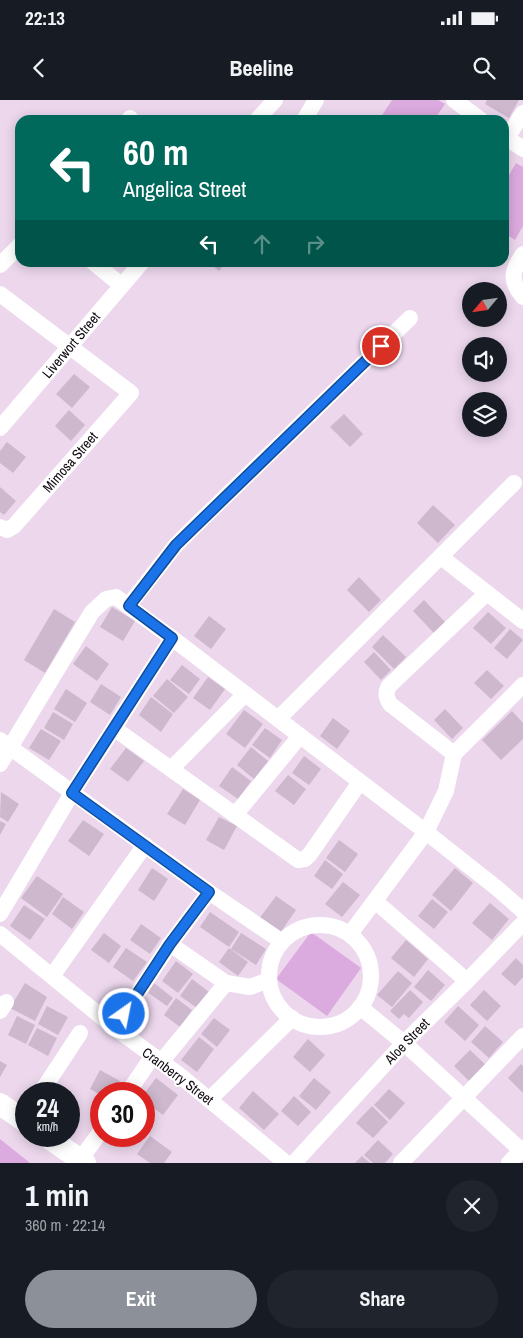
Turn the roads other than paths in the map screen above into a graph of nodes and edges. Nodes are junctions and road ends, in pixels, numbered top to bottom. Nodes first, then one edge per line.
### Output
1 (275, 100) edge
2 (316, 100) edge
3 (454, 100) edge
4 (523, 112) edge
5 (262, 115) edge
6 (307, 115) edge
7 (475, 115) edge
8 (509, 131) edge
9 (509, 140) edge
10 (523, 149) edge
11 (15, 250) edge
12 (523, 254) edge
13 (0, 266) edge
14 (99, 267) edge
15 (138, 267) edge
16 (121, 286) junction
17 (0, 294) edge
18 (523, 296) edge
19 (410, 318) dead end
20 (70, 346) junction
21 (0, 428) edge
22 (514, 483) dead end
23 (4, 529) edge
24 (441, 557) junction
25 (487, 594) junction
26 (129, 606) junction
27 (523, 621) edge
28 (172, 638) junction
29 (523, 684) edge
30 (244, 694) junction
31 (278, 719) junction
32 (115, 729) junction
33 (300, 736) junction
34 (5, 744) edge
35 (454, 754) junction
36 (0, 764) edge
37 (171, 769) junction
38 (360, 782) junction
39 (72, 793) junction
40 (235, 815) junction
41 (426, 832) junction
42 (145, 845) junction
43 (209, 892) junction
44 (375, 901) junction
45 (521, 906) edge
46 (0, 914) edge
47 (523, 923) edge
48 (0, 934) edge
49 (350, 934) junction
50 (281, 941) junction
51 (170, 944) junction
52 (52, 976) junction
53 (269, 980) junction
54 (467, 981) junction
55 (226, 983) junction
56 (360, 1007) junction
57 (292, 1018) junction
58 (115, 1028) junction
59 (80, 1033) dead end
60 (523, 1036) edge
61 (404, 1043) junction
62 (157, 1059) junction
63 (48, 1082) edge
64 (137, 1082) edge
65 (463, 1099) junction
66 (209, 1100) junction
67 (0, 1104) edge
68 (15, 1113) edge
69 (61, 1147) edge
70 (91, 1147) edge
71 (522, 1150) edge
72 (81, 1162) edge
73 (286, 1163) edge
74 (294, 1163) edge
75 (401, 1163) edge
76 (509, 1163) edge

1 - 5 street
2 - 6 street
3 - 7 street
4 - 8 street
9 - 10 street
11 - 13 street
12 - 18 street
14 - 16 street
15 - 16 street, Liverwort Street
16 - 20 street, Liverwort Street
17 - 20 street
19 - 26 street
20 - 21 street, Liverwort Street
20 - 23 street, Mimosa Street
22 - 24 street
24 - 25 street
24 - 31 street
25 - 27 street
25 - 35 street
26 - 28 street
26 - 34 street
28 - 30 street
28 - 32 street
29 - 35 street
30 - 31 street
30 - 37 street
31 - 33 street
32 - 37 street
32 - 39 street
33 - 38 street
33 - 40 street
34 - 36 street
34 - 39 street
35 - 41 street
37 - 40 street
38 - 40 street
38 - 41 street
39 - 42 street
39 - 46 street
41 - 44 street
41 - 45 street
42 - 43 street
42 - 52 street
43 - 50 street
43 - 51 street
44 - 49 street
44 - 54 street
47 - 54 street, Aloe Street
48 - 52 street, Cranberry Street
49 - 50 street
49 - 56 street
50 - 53 street
51 - 55 street
51 - 58 street
52 - 58 street, Cranberry Street
53 - 55 street
53 - 57 street
54 - 61 street, Aloe Street
55 - 62 street
56 - 57 street
56 - 61 street
57 - 66 street
58 - 62 street, Cranberry Street
59 - 63 street
60 - 65 street
61 - 65 street
61 - 74 street, Aloe Street
62 - 64 street
62 - 66 street, Cranberry Street
65 - 71 street
65 - 75 street
66 - 73 street, Cranberry Street
67 - 68 main road
69 - 72 main road
70 - 72 street
71 - 76 street

